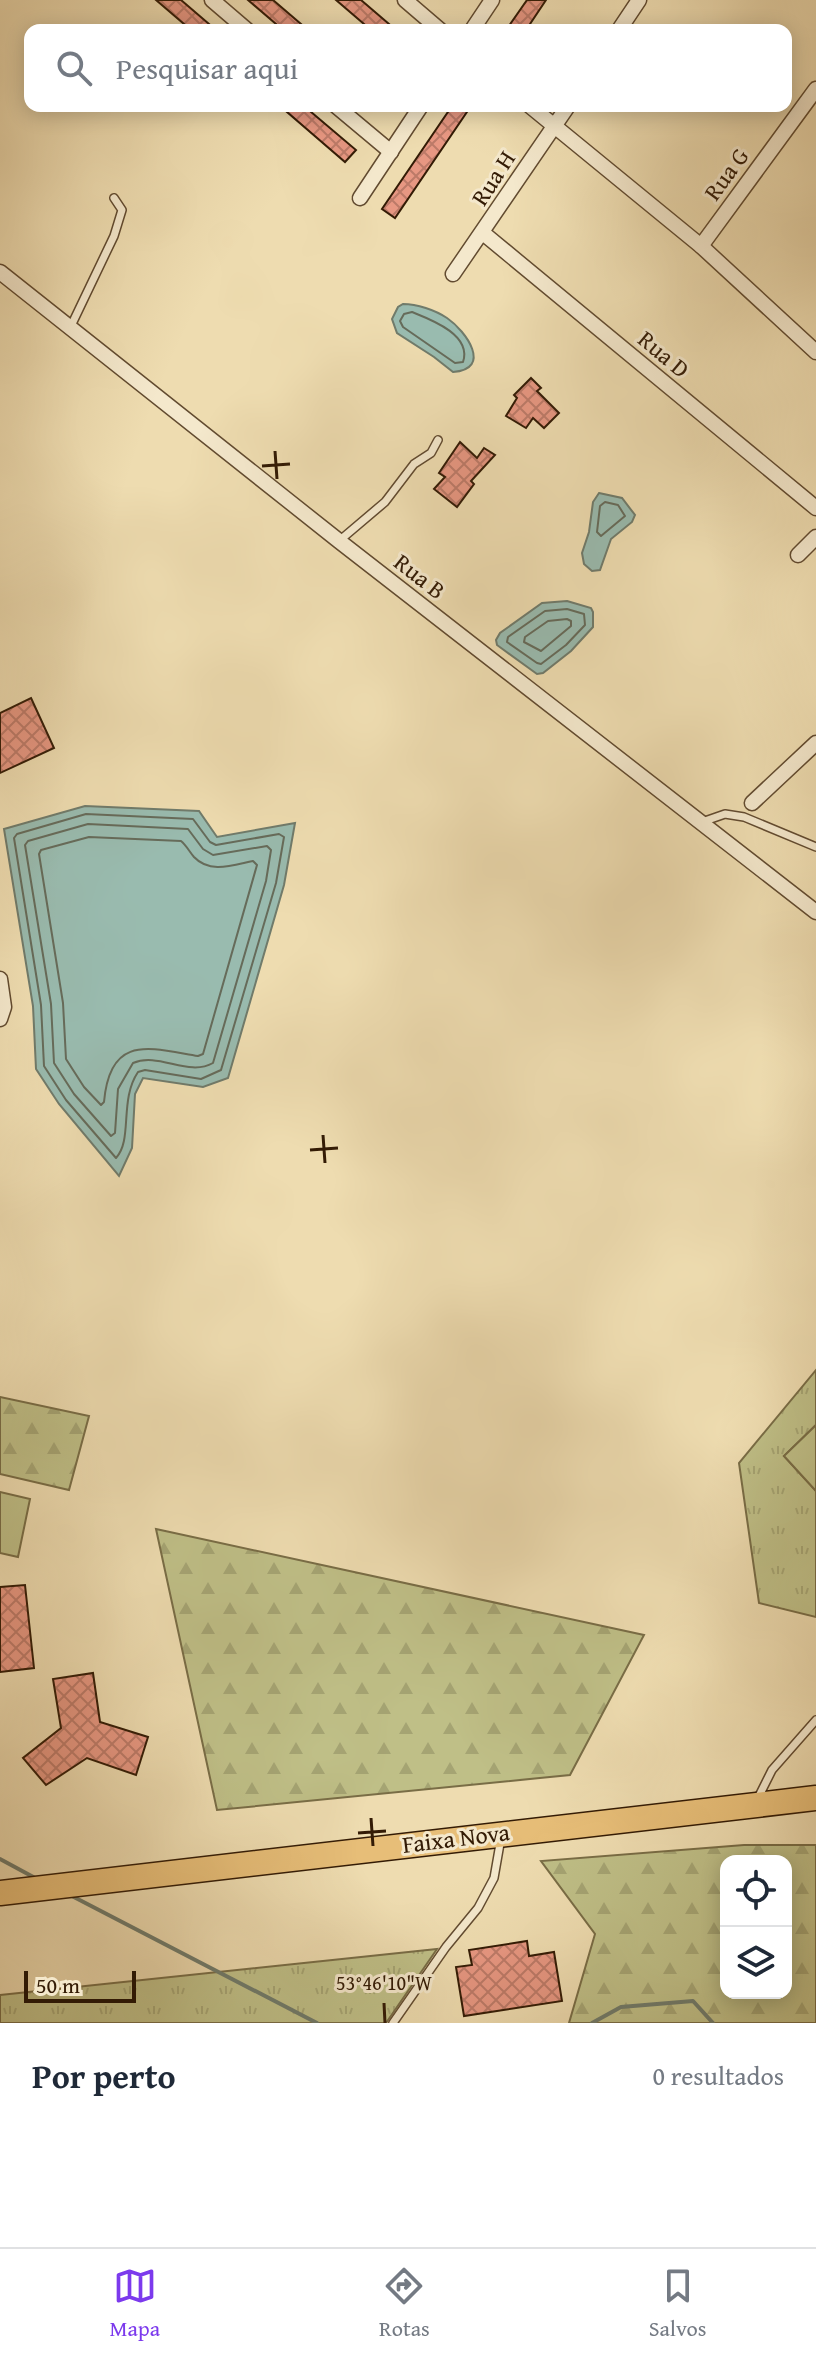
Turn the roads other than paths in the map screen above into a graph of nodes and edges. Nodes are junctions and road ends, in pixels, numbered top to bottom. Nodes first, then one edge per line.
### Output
1 (212, 0) edge
2 (405, 0) edge
3 (492, 0) edge
4 (639, 0) edge
5 (240, 24) edge
6 (433, 24) edge
7 (476, 24) edge
8 (623, 24) edge
9 (816, 89) edge
10 (343, 112) edge
11 (417, 112) edge
12 (537, 112) edge
13 (564, 112) edge
14 (554, 126) junction
15 (391, 152) junction
16 (114, 198) dead end
17 (360, 198) dead end
18 (483, 233) junction
19 (701, 246) junction
20 (0, 272) edge
21 (453, 274) dead end
22 (71, 326) junction
23 (816, 352) edge
24 (438, 440) dead end
25 (816, 508) edge
26 (816, 537) edge
27 (339, 541) junction
28 (798, 555) dead end
29 (816, 743) edge
30 (752, 803) dead end
31 (701, 822) junction
32 (816, 847) edge
33 (816, 912) edge
34 (0, 979) edge
35 (0, 1019) edge
36 (816, 1720) edge
37 (816, 1798) edge
38 (754, 1805) junction
39 (502, 1833) junction
40 (0, 1893) edge
41 (393, 2023) edge

1 - 5 street
2 - 6 street
3 - 7 street
4 - 8 street
9 - 19 street, Rua G
10 - 15 street
11 - 15 street
12 - 14 street
13 - 14 street, Rua H
14 - 18 street, Rua H
14 - 19 street
15 - 17 street
16 - 22 lane
18 - 21 street, Rua H
18 - 25 street, Rua D
19 - 23 street
20 - 22 street, Rua B
22 - 27 street, Rua B
24 - 27 lane
26 - 28 street
27 - 31 street, Rua B
29 - 30 street
31 - 32 lane
31 - 33 street, Rua B
34 - 35 street
36 - 38 lane
37 - 38 highway, Faixa Nova
38 - 39 highway, Faixa Nova
39 - 40 highway, Faixa Nova
39 - 41 lane

